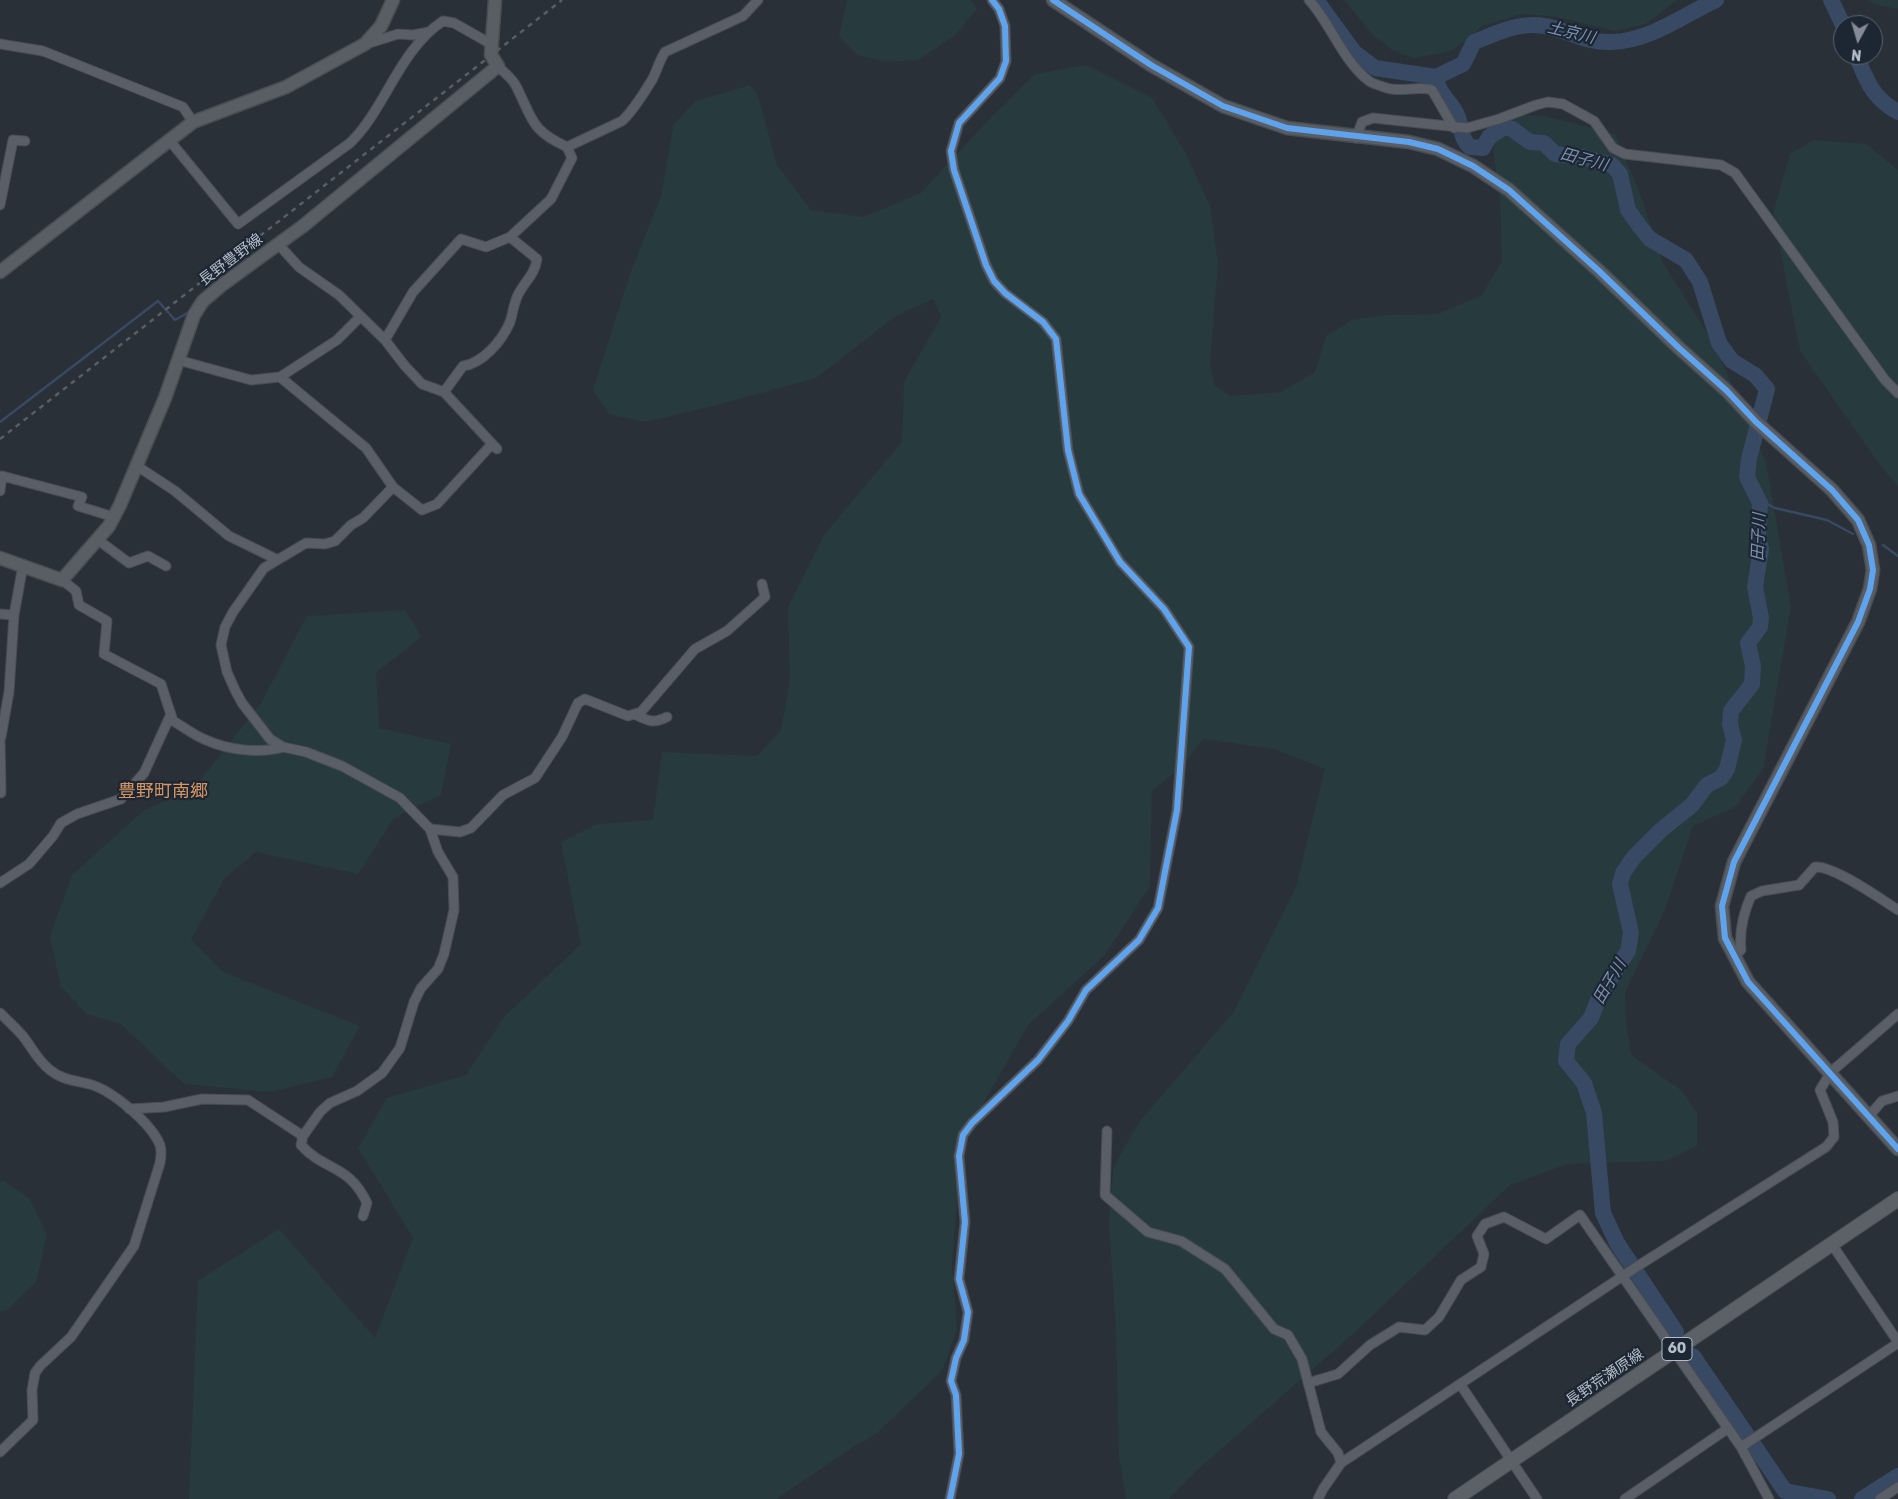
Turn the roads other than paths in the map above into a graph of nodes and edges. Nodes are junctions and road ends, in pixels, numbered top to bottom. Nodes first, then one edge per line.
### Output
1 (393, 0) edge
2 (495, 0) edge
3 (758, 0) edge
4 (992, 0) edge
5 (1053, 0) edge
6 (1309, 0) edge
7 (429, 32) junction
8 (0, 44) edge
9 (365, 44) junction
10 (491, 44) junction
11 (498, 66) junction
12 (193, 122) junction
13 (1456, 128) junction
14 (1356, 138) junction
15 (25, 141) dead end
16 (170, 141) junction
17 (567, 147) junction
18 (0, 205) edge
19 (510, 237) junction
20 (279, 245) junction
21 (0, 272) edge
22 (360, 317) junction
23 (385, 340) junction
24 (178, 360) junction
25 (280, 377) junction
26 (444, 392) junction
27 (1898, 393) edge
28 (137, 466) junction
29 (393, 487) junction
30 (0, 491) edge
31 (114, 516) junction
32 (98, 540) junction
33 (0, 558) edge
34 (276, 559) junction
35 (24, 565) junction
36 (166, 566) dead end
37 (62, 580) junction
38 (762, 584) dead end
39 (0, 614) edge
40 (14, 616) junction
41 (171, 714) junction
42 (634, 714) junction
43 (667, 716) dead end
44 (0, 737) edge
45 (283, 747) junction
46 (1, 793) edge
47 (430, 829) junction
48 (0, 883) edge
49 (1898, 910) edge
50 (1733, 956) junction
51 (0, 1013) edge
52 (1898, 1014) edge
53 (1830, 1072) junction
54 (1898, 1096) edge
55 (129, 1109) junction
56 (1869, 1116) junction
57 (1107, 1131) dead end
58 (303, 1136) junction
59 (1898, 1149) edge
60 (1898, 1199) edge
61 (363, 1216) dead end
62 (1833, 1246) junction
63 (1625, 1274) junction
64 (1898, 1342) edge
65 (1675, 1350) junction
66 (1308, 1383) junction
67 (1460, 1384) junction
68 (1728, 1429) junction
69 (1743, 1446) junction
70 (0, 1452) edge
71 (1511, 1462) junction
72 (1341, 1463) junction
73 (1898, 1487) edge
74 (950, 1499) edge
75 (1318, 1499) edge
76 (1455, 1499) edge
77 (1537, 1499) edge
78 (1625, 1499) edge
79 (1769, 1499) edge
80 (1880, 1499) edge

1 - 9 street
2 - 10 street
3 - 17 street
4 - 74 street
5 - 14 street
6 - 13 street
7 - 9 street
7 - 10 street
7 - 16 street
8 - 12 street
9 - 12 street
10 - 11 street
11 - 17 street
11 - 20 street, 長野豊野線
12 - 16 street
13 - 14 street
13 - 27 street
14 - 50 street
15 - 18 street
16 - 21 street
17 - 19 street
19 - 23 street
19 - 26 street
20 - 22 street
20 - 24 street, 長野豊野線
22 - 23 street
22 - 25 street
23 - 26 street
24 - 25 street
24 - 28 street, 長野豊野線
25 - 29 street
26 - 29 street
28 - 31 street, 長野豊野線
28 - 34 street
29 - 34 street
30 - 31 street
31 - 32 street, 長野豊野線
32 - 36 street
32 - 37 street, 長野豊野線
33 - 35 street
34 - 45 street
35 - 37 street
35 - 40 street
37 - 41 street
38 - 42 street
39 - 40 street
40 - 44 street
41 - 45 street
41 - 48 street
42 - 43 street
42 - 47 street
44 - 46 street
45 - 47 street
47 - 58 street
49 - 50 street
50 - 53 street
51 - 55 street
52 - 53 street
53 - 56 street
53 - 63 street
54 - 56 street
55 - 58 street
55 - 70 street
56 - 59 street
57 - 66 street
58 - 61 street
60 - 62 main road, 長野荒瀬原線 / 60
62 - 64 street
62 - 65 main road, 長野荒瀬原線 / 60
63 - 65 street
63 - 66 street
63 - 67 street
64 - 69 street
65 - 68 street
65 - 71 main road, 長野荒瀬原線 / 60
66 - 72 street
67 - 71 street
67 - 72 street
68 - 69 street
68 - 78 street
69 - 79 street
71 - 76 main road, 長野荒瀬原線 / 60
71 - 77 street
72 - 75 street
73 - 80 street

